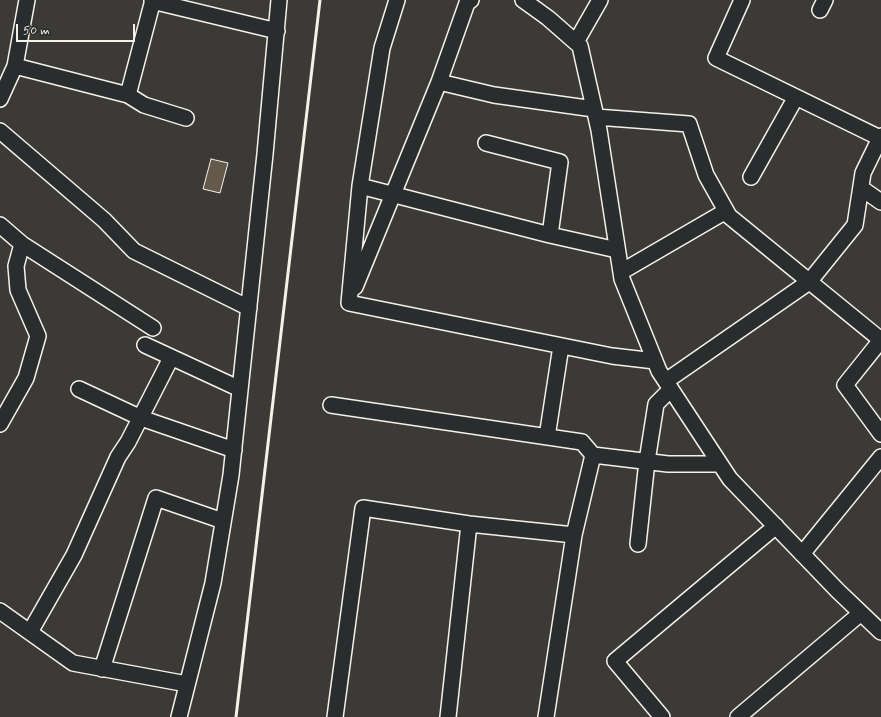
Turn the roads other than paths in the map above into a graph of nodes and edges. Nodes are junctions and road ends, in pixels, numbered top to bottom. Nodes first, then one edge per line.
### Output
1 (27, 0) edge
2 (152, 0) edge
3 (279, 0) edge
4 (397, 0) edge
5 (471, 0) edge
6 (523, 0) edge
7 (600, 0) edge
8 (742, 0) edge
9 (277, 31) junction
10 (576, 42) junction
11 (15, 66) junction
12 (439, 82) junction
13 (1, 93) edge
14 (128, 95) junction
15 (796, 97) junction
16 (595, 113) junction
17 (186, 118) dead end
18 (0, 131) edge
19 (881, 137) edge
20 (486, 143) dead end
21 (751, 178) dead end
22 (360, 186) junction
23 (861, 188) junction
24 (393, 194) junction
25 (881, 202) edge
26 (726, 211) junction
27 (0, 225) edge
28 (550, 235) junction
29 (22, 244) junction
30 (617, 250) junction
31 (621, 272) junction
32 (809, 282) junction
33 (349, 303) junction
34 (249, 308) junction
35 (153, 328) dead end
36 (881, 340) edge
37 (145, 345) dead end
38 (561, 346) junction
39 (171, 358) junction
40 (655, 361) junction
41 (669, 385) junction
42 (80, 389) dead end
43 (240, 389) junction
44 (330, 405) dead end
45 (140, 418) junction
46 (0, 424) edge
47 (881, 434) edge
48 (547, 437) junction
49 (234, 450) junction
50 (593, 454) junction
51 (881, 457) edge
52 (647, 461) junction
53 (720, 464) junction
54 (223, 521) junction
55 (469, 524) junction
56 (776, 526) junction
57 (574, 535) junction
58 (638, 544) dead end
59 (802, 554) junction
60 (0, 611) edge
61 (861, 613) junction
62 (30, 632) junction
63 (881, 632) edge
64 (102, 669) junction
65 (187, 684) junction
66 (179, 717) edge
67 (335, 717) edge
68 (448, 717) edge
69 (546, 717) edge
70 (662, 717) edge
71 (738, 717) edge

1 - 11 street
2 - 9 street
2 - 14 street
3 - 9 street
4 - 22 street
5 - 12 street
6 - 10 street
7 - 10 street
8 - 15 street
9 - 34 street
10 - 16 street
11 - 13 street
11 - 14 street
12 - 16 street
12 - 24 street
14 - 17 street
15 - 19 street
15 - 21 street
16 - 26 street
16 - 30 street
18 - 34 street
19 - 23 street
20 - 28 street
22 - 24 street
22 - 33 street
23 - 25 street
23 - 32 street
24 - 28 street
24 - 33 street
26 - 31 street
26 - 32 street
27 - 29 street
28 - 30 street
29 - 35 street
29 - 46 street
30 - 31 street
31 - 40 street
32 - 36 street
32 - 41 street
33 - 38 street
34 - 43 street
36 - 47 street
37 - 39 street
38 - 40 street
38 - 48 street
39 - 43 street
39 - 45 street
40 - 41 street
41 - 52 street
41 - 53 street
42 - 45 street
43 - 49 street
44 - 48 street
45 - 49 street
45 - 62 street
48 - 50 street
49 - 54 street
50 - 52 street
50 - 57 street
51 - 59 street
52 - 53 street
52 - 58 street
53 - 56 street
54 - 64 street
54 - 65 street
55 - 57 street
55 - 67 street
55 - 68 street
56 - 59 street
56 - 70 street
57 - 69 street
59 - 61 street
60 - 62 street
61 - 63 street
61 - 71 street
62 - 64 street
64 - 65 street
65 - 66 street

